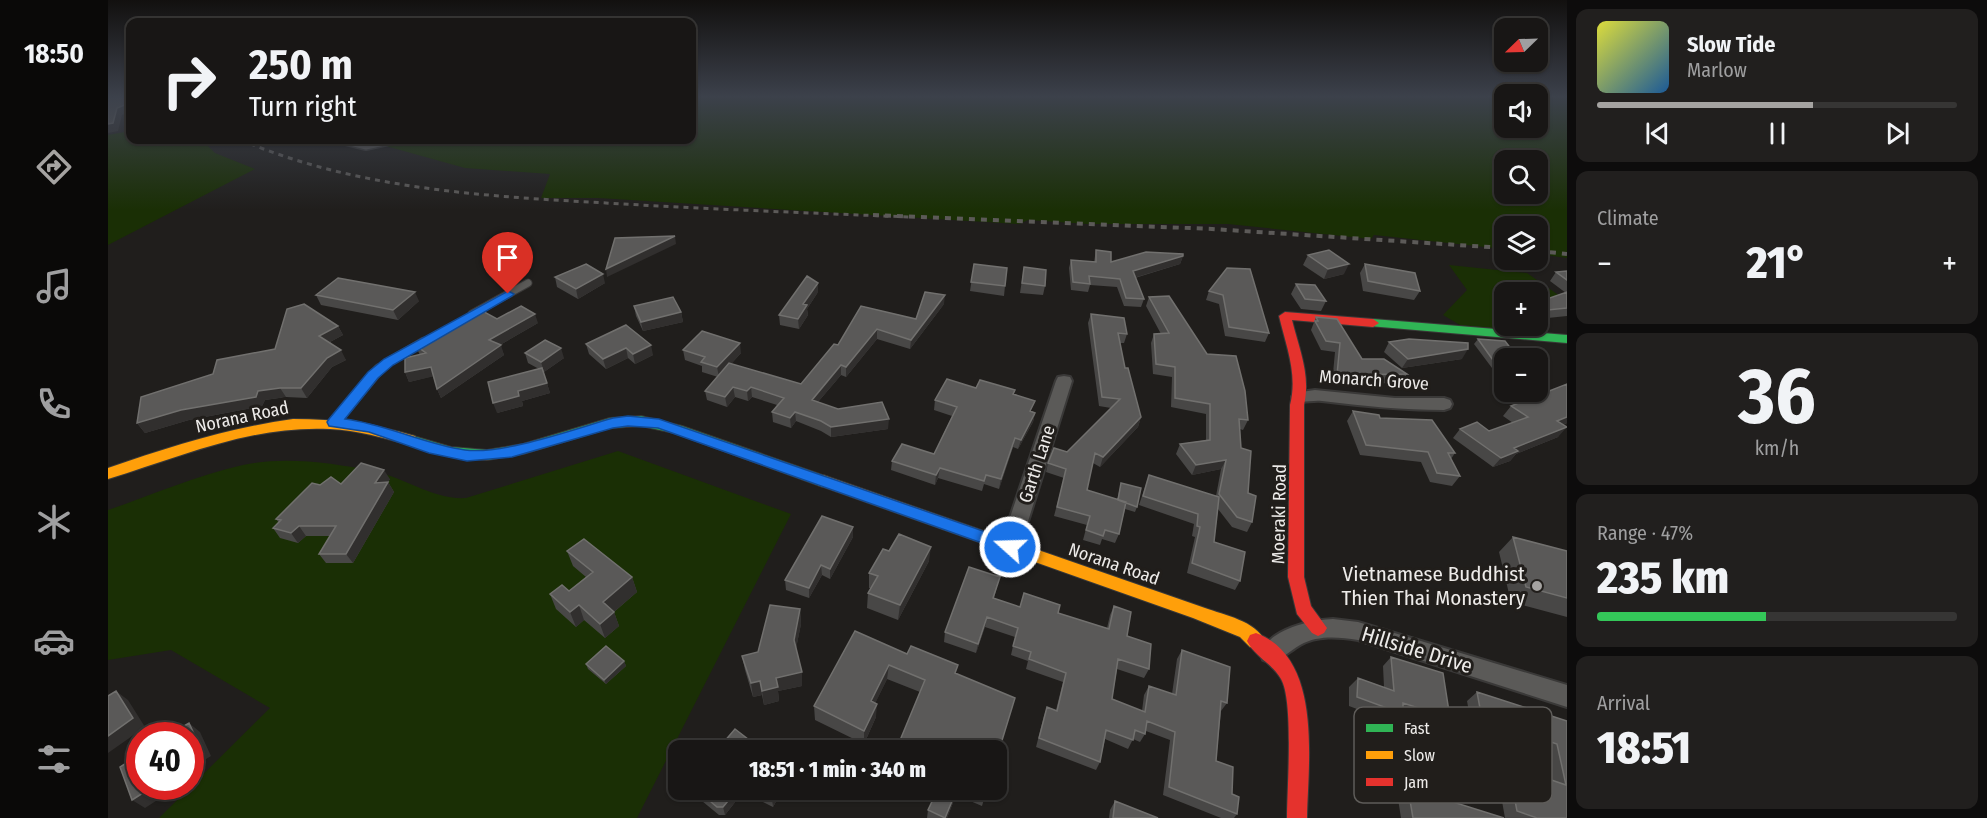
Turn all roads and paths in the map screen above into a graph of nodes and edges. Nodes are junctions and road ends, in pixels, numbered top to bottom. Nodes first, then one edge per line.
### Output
1 (354, 144) edge
2 (380, 144) edge
3 (528, 283) dead end
4 (467, 317) edge
5 (437, 334) edge
6 (1567, 339) edge
7 (1064, 381) dead end
8 (1300, 397) junction
9 (1444, 404) dead end
10 (334, 422) junction
11 (108, 474) edge
12 (1010, 547) junction
13 (1318, 628) junction
14 (1270, 653) junction
15 (1567, 696) edge
16 (1297, 818) edge

1 - 2 lane
3 - 4 lane
5 - 10 lane
6 - 8 street, Moeraki Road
7 - 12 street, Garth Lane
8 - 9 street, Monarch Grove
8 - 13 street, Moeraki Road
10 - 11 street, Norana Road
10 - 12 street, Norana Road
12 - 14 street, Norana Road
13 - 14 street, Hillside Drive
13 - 15 street, Hillside Drive
14 - 16 street

